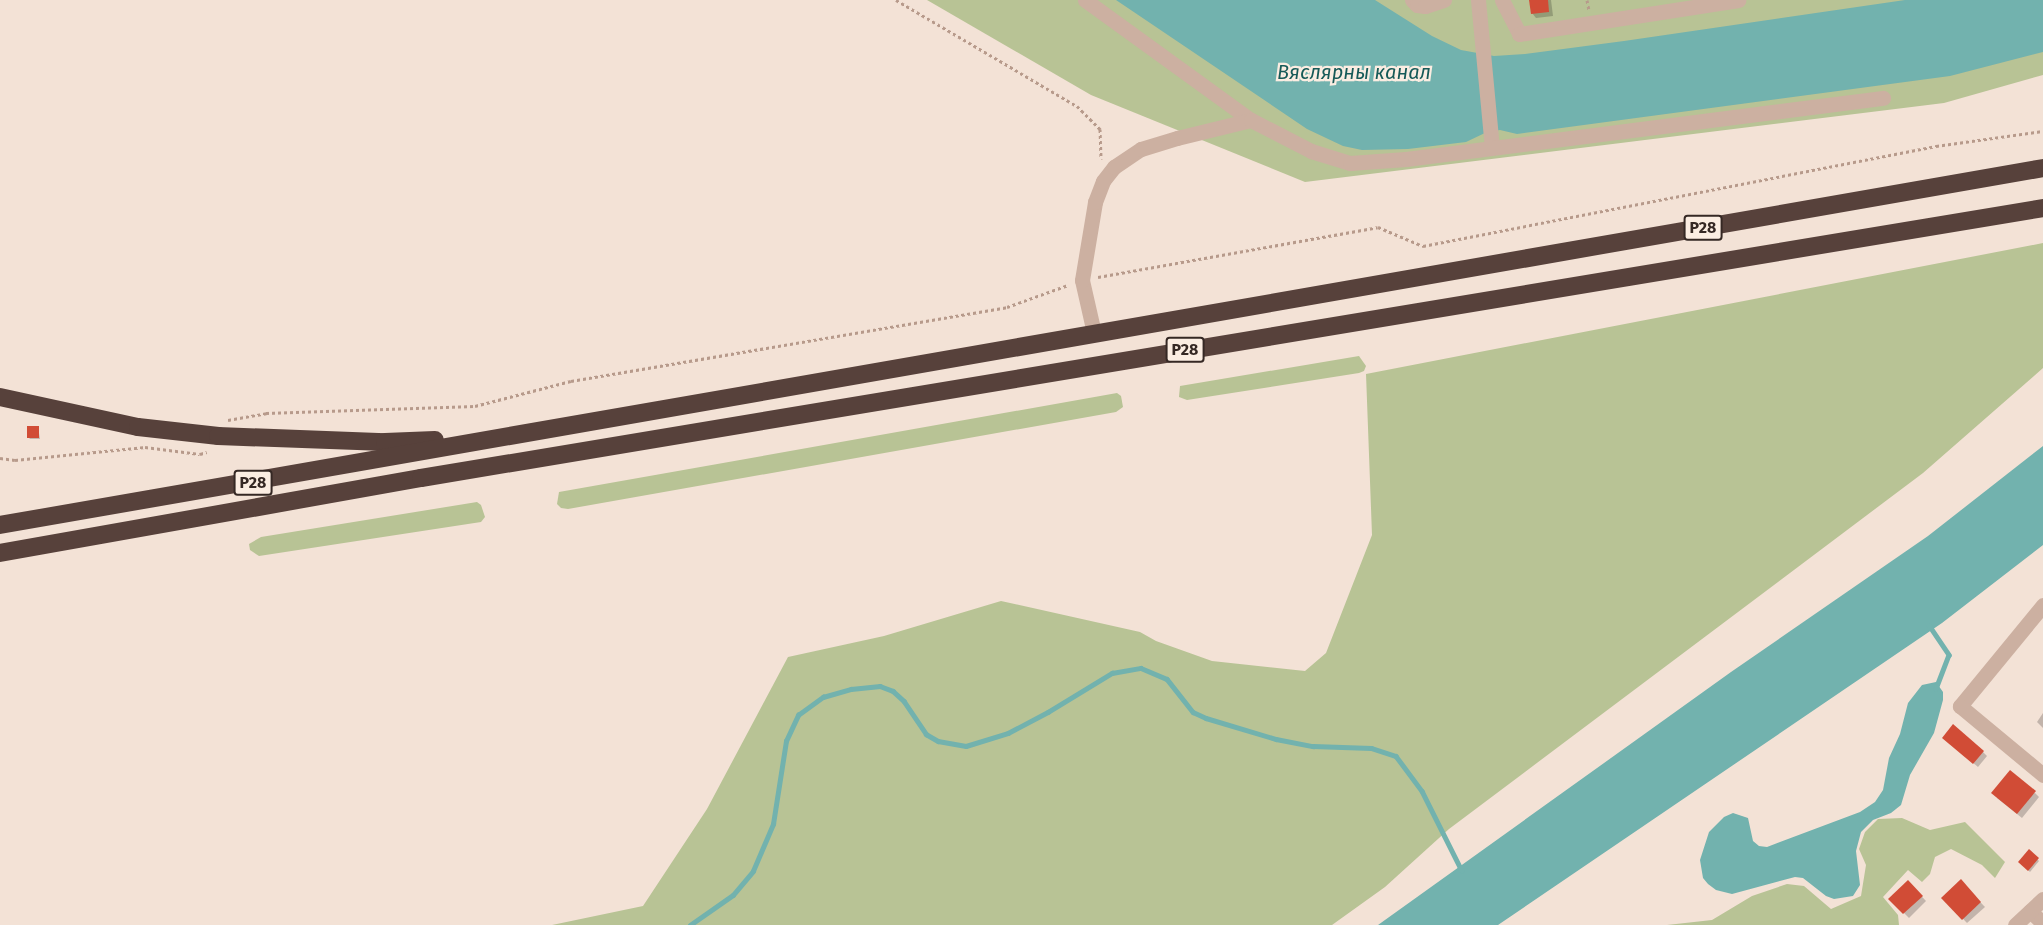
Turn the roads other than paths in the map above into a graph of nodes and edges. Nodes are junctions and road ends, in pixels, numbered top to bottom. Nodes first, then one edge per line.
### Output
1 (1085, 0) edge
2 (1412, 0) edge
3 (1444, 0) edge
4 (1478, 0) edge
5 (1502, 0) edge
6 (1738, 0) edge
7 (1883, 98) dead end
8 (1251, 120) junction
9 (1492, 145) junction
10 (2043, 168) edge
11 (2043, 208) edge
12 (1094, 333) junction
13 (0, 397) edge
14 (506, 436) junction
15 (0, 525) edge
16 (1, 553) edge
17 (2043, 605) edge
18 (2043, 775) edge
19 (2043, 899) edge
20 (2030, 911) junction
21 (2043, 923) edge
22 (2015, 925) edge

1 - 8 street
2 - 3 street
4 - 9 street
5 - 6 street
7 - 9 street
8 - 9 street
8 - 12 street
10 - 12 highway, Р28
11 - 16 highway, Р28
12 - 14 highway, Р28
13 - 14 highway
14 - 15 highway, Р28
17 - 18 street
19 - 20 street
20 - 21 street
20 - 22 street

